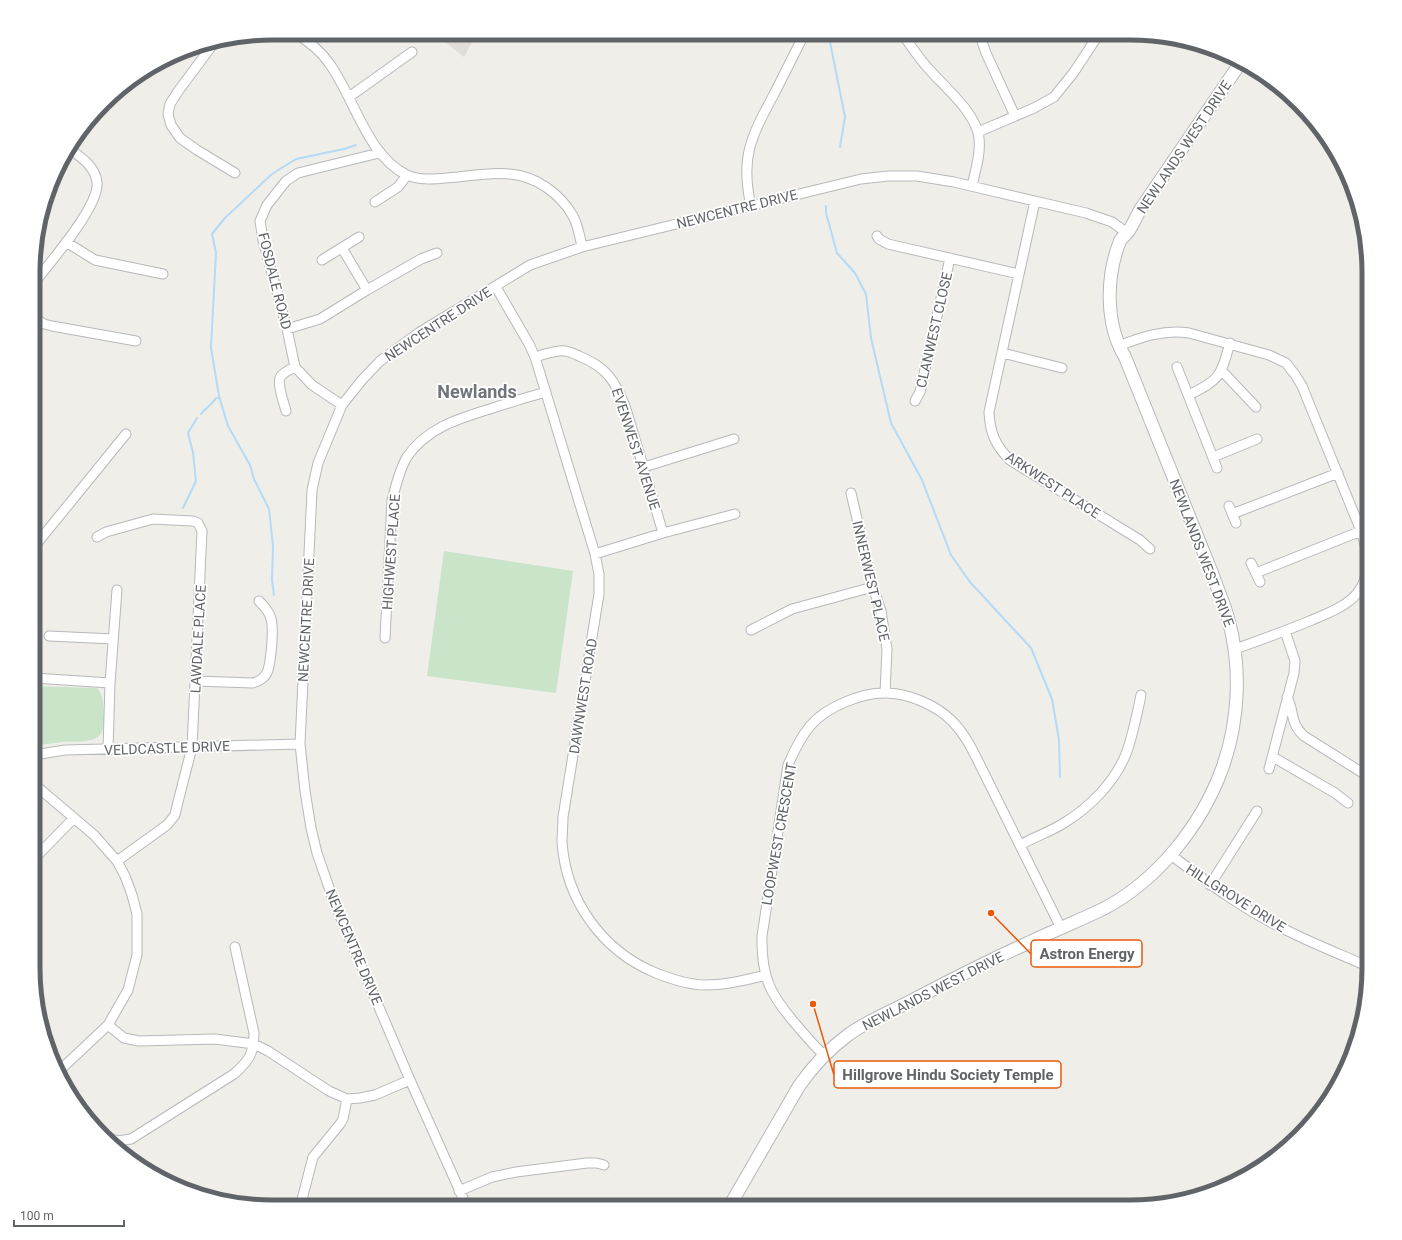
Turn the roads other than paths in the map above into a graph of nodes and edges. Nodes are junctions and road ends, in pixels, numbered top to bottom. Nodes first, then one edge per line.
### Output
1 (306, 40) edge
2 (801, 40) edge
3 (907, 40) edge
4 (981, 40) edge
5 (1096, 40) edge
6 (210, 49) edge
7 (412, 52) dead end
8 (1238, 67) edge
9 (349, 97) junction
10 (1015, 116) junction
11 (978, 132) junction
12 (74, 152) edge
13 (379, 153) junction
14 (235, 172) dead end
15 (407, 175) junction
16 (972, 186) junction
17 (1035, 201) junction
18 (375, 202) dead end
19 (751, 206) junction
20 (1127, 233) junction
21 (877, 236) dead end
22 (359, 237) dead end
23 (66, 242) junction
24 (582, 247) junction
25 (342, 248) junction
26 (437, 253) dead end
27 (950, 258) junction
28 (322, 260) dead end
29 (163, 274) dead end
30 (1019, 274) junction
31 (40, 276) edge
32 (496, 286) junction
33 (367, 290) junction
34 (40, 321) edge
35 (287, 329) junction
36 (136, 341) dead end
37 (1230, 344) junction
38 (1121, 345) junction
39 (1003, 353) junction
40 (535, 357) junction
41 (295, 367) junction
42 (1177, 367) dead end
43 (1062, 368) dead end
44 (1222, 371) junction
45 (546, 392) junction
46 (1189, 396) junction
47 (915, 401) dead end
48 (342, 405) junction
49 (1256, 407) dead end
50 (286, 411) dead end
51 (126, 434) dead end
52 (734, 439) dead end
53 (1257, 439) dead end
54 (1213, 457) junction
55 (644, 467) junction
56 (1217, 468) dead end
57 (1338, 473) junction
58 (851, 493) dead end
59 (735, 514) dead end
60 (1232, 514) dead end
61 (1361, 530) junction
62 (663, 533) junction
63 (1362, 534) edge
64 (97, 537) dead end
65 (40, 540) edge
66 (1150, 549) dead end
67 (595, 554) junction
68 (1252, 563) dead end
69 (1362, 584) edge
70 (873, 586) junction
71 (117, 590) dead end
72 (259, 601) dead end
73 (750, 630) dead end
74 (1285, 631) junction
75 (49, 636) dead end
76 (386, 638) dead end
77 (113, 639) junction
78 (1235, 649) junction
79 (40, 678) edge
80 (196, 681) junction
81 (110, 683) junction
82 (885, 693) junction
83 (1141, 695) dead end
84 (1287, 697) junction
85 (300, 744) junction
86 (192, 747) junction
87 (108, 750) junction
88 (40, 754) edge
89 (1273, 757) junction
90 (1269, 769) dead end
91 (1362, 773) edge
92 (40, 789) edge
93 (1348, 802) dead end
94 (1257, 811) dead end
95 (74, 818) junction
96 (1020, 845) junction
97 (40, 854) edge
98 (1171, 855) junction
99 (117, 861) junction
100 (1210, 885) junction
101 (1061, 928) junction
102 (235, 947) dead end
103 (1362, 964) edge
104 (766, 975) junction
105 (108, 1025) junction
106 (254, 1044) junction
107 (824, 1055) junction
108 (63, 1068) edge
109 (410, 1080) junction
110 (347, 1099) junction
111 (118, 1141) edge
112 (604, 1165) dead end
113 (459, 1191) junction
114 (302, 1200) edge
115 (464, 1200) edge
116 (733, 1200) edge

1 - 9 street
2 - 19 street
3 - 11 street
4 - 10 street
5 - 10 street
6 - 14 street
7 - 9 street
8 - 20 street, NEWLANDS WEST DRIVE
9 - 13 street
10 - 11 street
11 - 16 street
12 - 23 street
13 - 15 street
13 - 35 street, FOSDALE ROAD
15 - 18 street
15 - 24 street
16 - 17 street, NEWCENTRE DRIVE
16 - 19 street, NEWCENTRE DRIVE
17 - 20 street, NEWCENTRE DRIVE
17 - 30 street, ARKWEST PLACE
19 - 24 street, NEWCENTRE DRIVE
20 - 38 street, NEWLANDS WEST DRIVE
21 - 27 street
22 - 25 street
23 - 29 street
23 - 31 street
24 - 32 street, NEWCENTRE DRIVE
25 - 28 street
25 - 33 street
26 - 33 street
27 - 30 street
27 - 47 street, CLANWEST CLOSE
30 - 39 street, ARKWEST PLACE
32 - 40 street, DAWNWEST ROAD
32 - 48 street, NEWCENTRE DRIVE
33 - 35 street
34 - 36 street
35 - 41 street, FOSDALE ROAD
37 - 38 street
37 - 44 street
37 - 57 street
38 - 78 street, NEWLANDS WEST DRIVE
39 - 43 street
39 - 66 street, ARKWEST PLACE
40 - 45 street, DAWNWEST ROAD
40 - 55 street, EVENWEST AVENUE
41 - 48 street
41 - 50 street
42 - 46 street
44 - 46 street
44 - 49 street
45 - 67 street, DAWNWEST ROAD
45 - 76 street, HIGHWEST PLACE
46 - 54 street
48 - 85 street, NEWCENTRE DRIVE
51 - 65 street
52 - 55 street
53 - 54 street
54 - 56 street
55 - 62 street, EVENWEST AVENUE
57 - 60 street
57 - 61 street
58 - 70 street, INNERWEST PLACE
59 - 62 street
61 - 63 street
61 - 68 street
62 - 67 street
64 - 80 street, LAWDALE PLACE
67 - 104 street, DAWNWEST ROAD
69 - 74 street
70 - 73 street
70 - 82 street, INNERWEST PLACE
71 - 77 street
72 - 80 street
74 - 78 street
74 - 84 street
75 - 77 street
77 - 81 street
78 - 98 street, NEWLANDS WEST DRIVE
79 - 81 street
80 - 86 street, LAWDALE PLACE
81 - 87 street
82 - 96 street, LOOPWEST CRESCENT
82 - 104 street, LOOPWEST CRESCENT
83 - 96 street
84 - 89 street
84 - 91 street
85 - 86 street, VELDCASTLE DRIVE
85 - 109 street, NEWCENTRE DRIVE
86 - 87 street, VELDCASTLE DRIVE
86 - 99 street, LAWDALE PLACE
87 - 88 street, VELDCASTLE DRIVE
89 - 90 street
89 - 93 street
92 - 95 street
94 - 100 street
95 - 97 street
95 - 99 street
96 - 101 street, LOOPWEST CRESCENT
98 - 100 street, HILLGROVE DRIVE
98 - 101 street, NEWLANDS WEST DRIVE
99 - 105 street
100 - 103 street, HILLGROVE DRIVE
101 - 107 street, NEWLANDS WEST DRIVE
102 - 106 street
104 - 107 street, LOOPWEST CRESCENT
105 - 106 street
105 - 108 street
106 - 110 street
106 - 111 street
107 - 116 street, NEWLANDS WEST DRIVE
109 - 110 street
109 - 113 street, NEWCENTRE DRIVE
110 - 114 street
112 - 113 street
113 - 115 street, NEWCENTRE DRIVE

